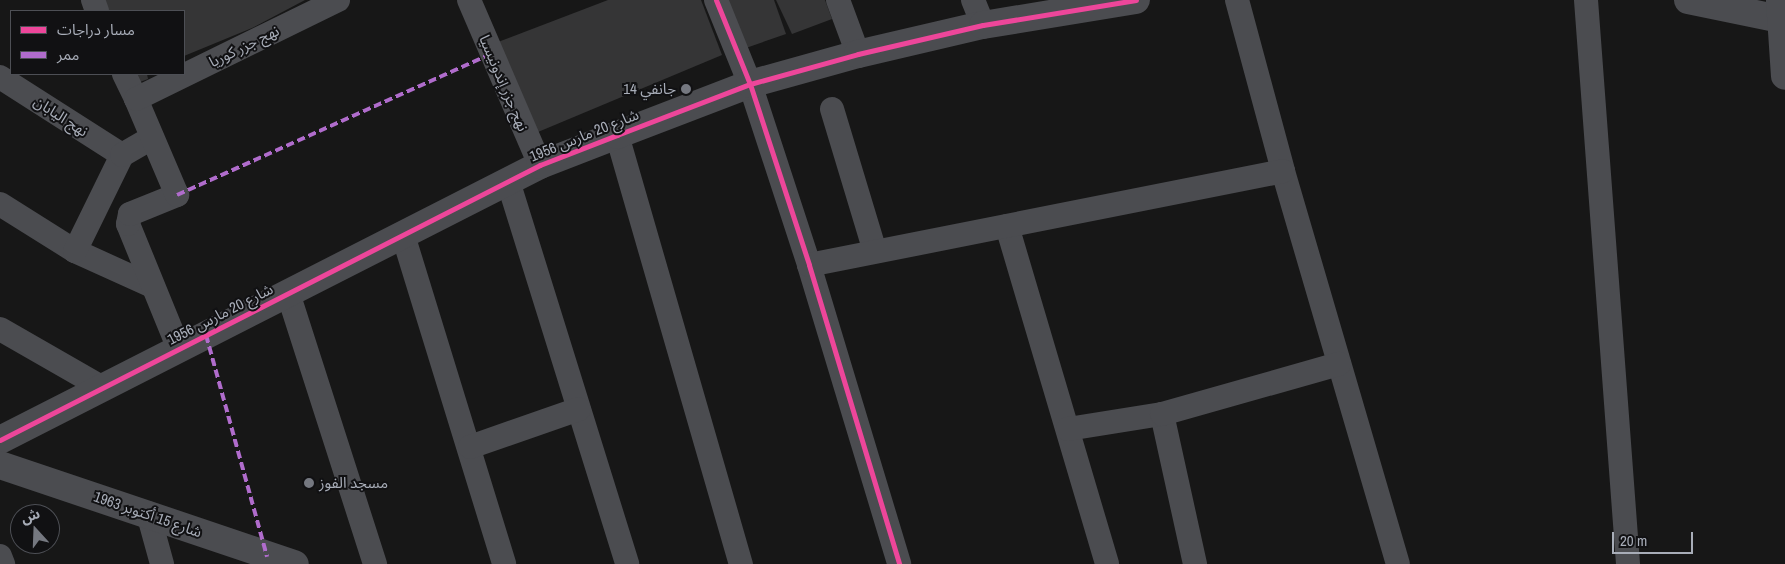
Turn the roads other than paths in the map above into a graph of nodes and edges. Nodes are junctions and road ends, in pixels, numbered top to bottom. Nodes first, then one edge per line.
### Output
1 (338, 0) edge
2 (469, 0) edge
3 (716, 0) edge
4 (838, 0) edge
5 (973, 0) edge
6 (1136, 0) edge
7 (1237, 0) edge
8 (1586, 0) edge
9 (1688, 0) edge
10 (1099, 3) edge
11 (1782, 13) edge
12 (983, 25) junction
13 (858, 54) junction
14 (124, 75) edge
15 (185, 75) edge
16 (185, 75) edge
17 (1785, 76) edge
18 (0, 77) edge
19 (750, 84) junction
20 (136, 99) junction
21 (832, 108) dead end
22 (617, 135) junction
23 (152, 138) junction
24 (122, 155) junction
25 (540, 165) junction
26 (1282, 171) junction
27 (508, 181) junction
28 (0, 204) edge
29 (1008, 226) junction
30 (403, 236) junction
31 (75, 251) junction
32 (875, 252) junction
33 (809, 265) junction
34 (152, 286) junction
35 (288, 293) junction
36 (0, 329) edge
37 (179, 349) junction
38 (1339, 364) junction
39 (103, 388) junction
40 (579, 409) junction
41 (1162, 414) junction
42 (1068, 429) junction
43 (0, 440) edge
44 (470, 447) junction
45 (0, 465) edge
46 (148, 513) junction
47 (0, 556) edge
48 (268, 560) edge
49 (2, 564) edge
50 (162, 564) edge
51 (295, 564) edge
52 (375, 564) edge
53 (504, 564) edge
54 (627, 564) edge
55 (741, 564) edge
56 (899, 564) edge
57 (1107, 564) edge
58 (1195, 564) edge
59 (1398, 564) edge
60 (1628, 564) edge

1 - 15 street, نهج جزر كوريا
2 - 25 street, نهج جزر إندونيسيا
3 - 19 street
4 - 13 street
5 - 12 street
6 - 10 street, شارع 20 مارس 1956
7 - 26 street
8 - 60 street
9 - 11 street
10 - 12 street, شارع 20 مارس 1956
11 - 17 street
12 - 13 street, شارع 20 مارس 1956
13 - 19 street, شارع 20 مارس 1956
14 - 20 street
16 - 20 street, نهج جزر كوريا
18 - 24 street, نهج اليابان
19 - 22 street, شارع 20 مارس 1956
19 - 33 street
20 - 23 street
21 - 32 street
22 - 25 street, شارع 20 مارس 1956
22 - 55 street
23 - 24 street
23 - 34 street
24 - 31 street
25 - 27 street, شارع 20 مارس 1956
26 - 29 street
26 - 38 street
27 - 30 street, شارع 20 مارس 1956
27 - 40 street
28 - 31 street
29 - 32 street
29 - 42 street
30 - 35 street, شارع 20 مارس 1956
30 - 44 street
31 - 34 street
32 - 33 street
33 - 56 street
34 - 37 street
35 - 37 street, شارع 20 مارس 1956
35 - 52 street
36 - 39 street
37 - 39 street, شارع 20 مارس 1956
38 - 41 street
38 - 59 street
39 - 43 street, شارع 20 مارس 1956
40 - 44 street
40 - 54 street
41 - 42 street
41 - 58 street
42 - 57 street
44 - 53 street
45 - 46 street, شارع 15 أكتوبر 1963
46 - 48 street, شارع 15 أكتوبر 1963
46 - 50 street
47 - 49 street
48 - 51 street, شارع 15 أكتوبر 1963

